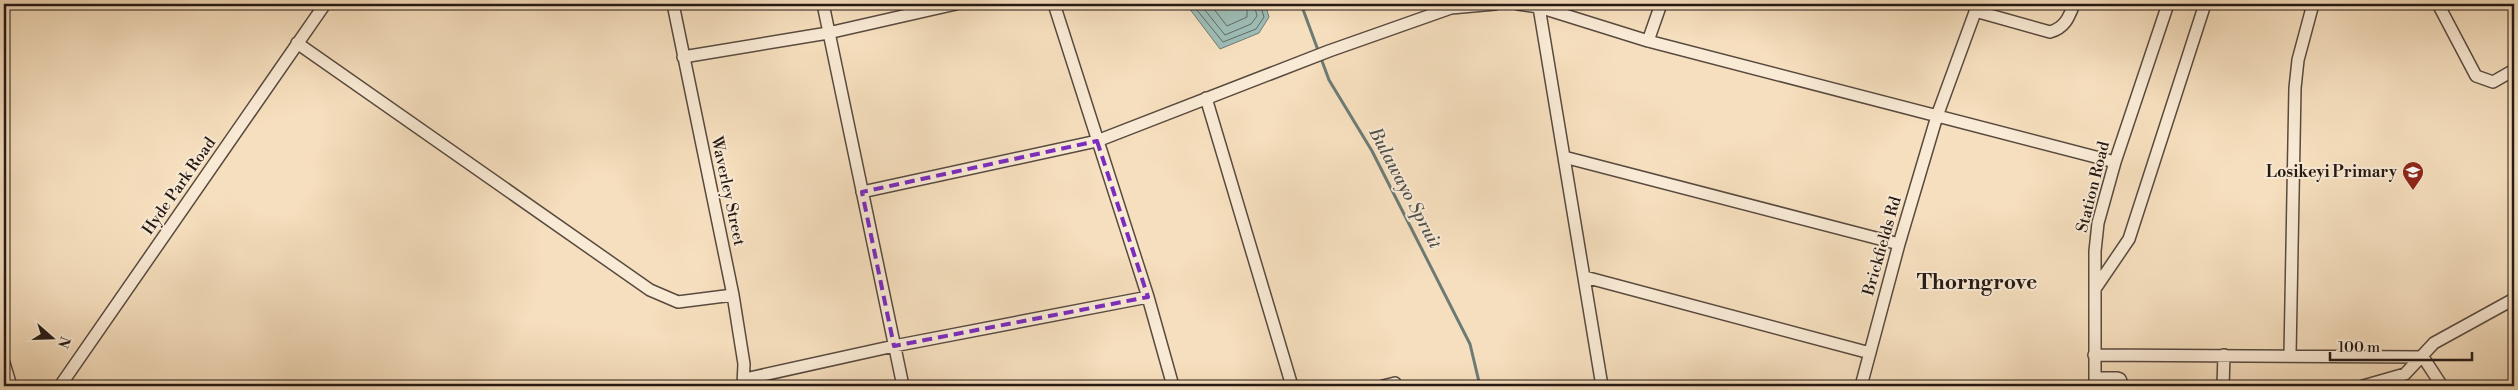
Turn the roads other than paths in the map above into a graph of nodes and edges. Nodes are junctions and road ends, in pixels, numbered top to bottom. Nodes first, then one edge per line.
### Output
1 (324, 4) edge
2 (673, 4) edge
3 (823, 4) edge
4 (953, 4) edge
5 (1054, 4) edge
6 (1494, 4) edge
7 (1518, 4) edge
8 (1661, 4) edge
9 (2074, 4) edge
10 (2168, 4) edge
11 (2205, 4) edge
12 (2313, 4) edge
13 (2438, 4) edge
14 (1538, 7) junction
15 (1976, 7) edge
16 (828, 33) junction
17 (1648, 42) junction
18 (297, 43) junction
19 (683, 57) junction
20 (2514, 70) edge
21 (1206, 98) junction
22 (1937, 116) junction
23 (1097, 141) junction
24 (1564, 157) junction
25 (2115, 162) junction
26 (862, 192) junction
27 (1899, 244) junction
28 (1585, 277) junction
29 (2095, 289) junction
30 (733, 295) junction
31 (1148, 297) junction
32 (2514, 299) edge
33 (894, 346) junction
34 (1870, 353) junction
35 (2094, 355) junction
36 (2224, 355) junction
37 (2290, 355) junction
38 (2422, 357) junction
39 (4, 363) edge
40 (2095, 382) edge
41 (744, 383) edge
42 (1394, 383) dead end
43 (11, 386) edge
44 (60, 386) edge
45 (903, 386) edge
46 (1173, 386) edge
47 (1292, 386) edge
48 (1383, 386) edge
49 (1602, 386) edge
50 (1861, 386) edge
51 (2123, 386) edge
52 (2223, 386) edge
53 (2364, 386) edge
54 (2442, 386) edge

1 - 18 street, Hyde Park Road
2 - 19 street, Waverley Street
3 - 16 street
4 - 16 street
5 - 23 street
6 - 21 street
7 - 14 street
8 - 17 street
9 - 15 street
10 - 25 street, Station Road
11 - 29 street
12 - 37 street
13 - 20 street
14 - 17 street
14 - 24 street
15 - 22 street, Brickfields Rd
16 - 19 street
16 - 26 street
17 - 22 street
18 - 30 street
18 - 44 street, Hyde Park Road
19 - 30 street, Waverley Street
21 - 23 street
21 - 47 street
22 - 25 street
22 - 27 street, Brickfields Rd
23 - 26 street
23 - 31 street
24 - 27 street
24 - 28 street
25 - 29 street, Station Road
26 - 33 street
27 - 34 street, Brickfields Rd
28 - 34 street
28 - 49 street
29 - 35 street, Station Road
30 - 41 street, Waverley Street
31 - 33 street
31 - 46 street
32 - 38 street
33 - 41 street
33 - 45 street
34 - 50 street, Brickfields Rd
35 - 36 street
35 - 40 street, Station Road
36 - 37 street
36 - 52 street
37 - 38 street
38 - 53 street
38 - 54 street
39 - 43 street
40 - 51 street
42 - 48 street

